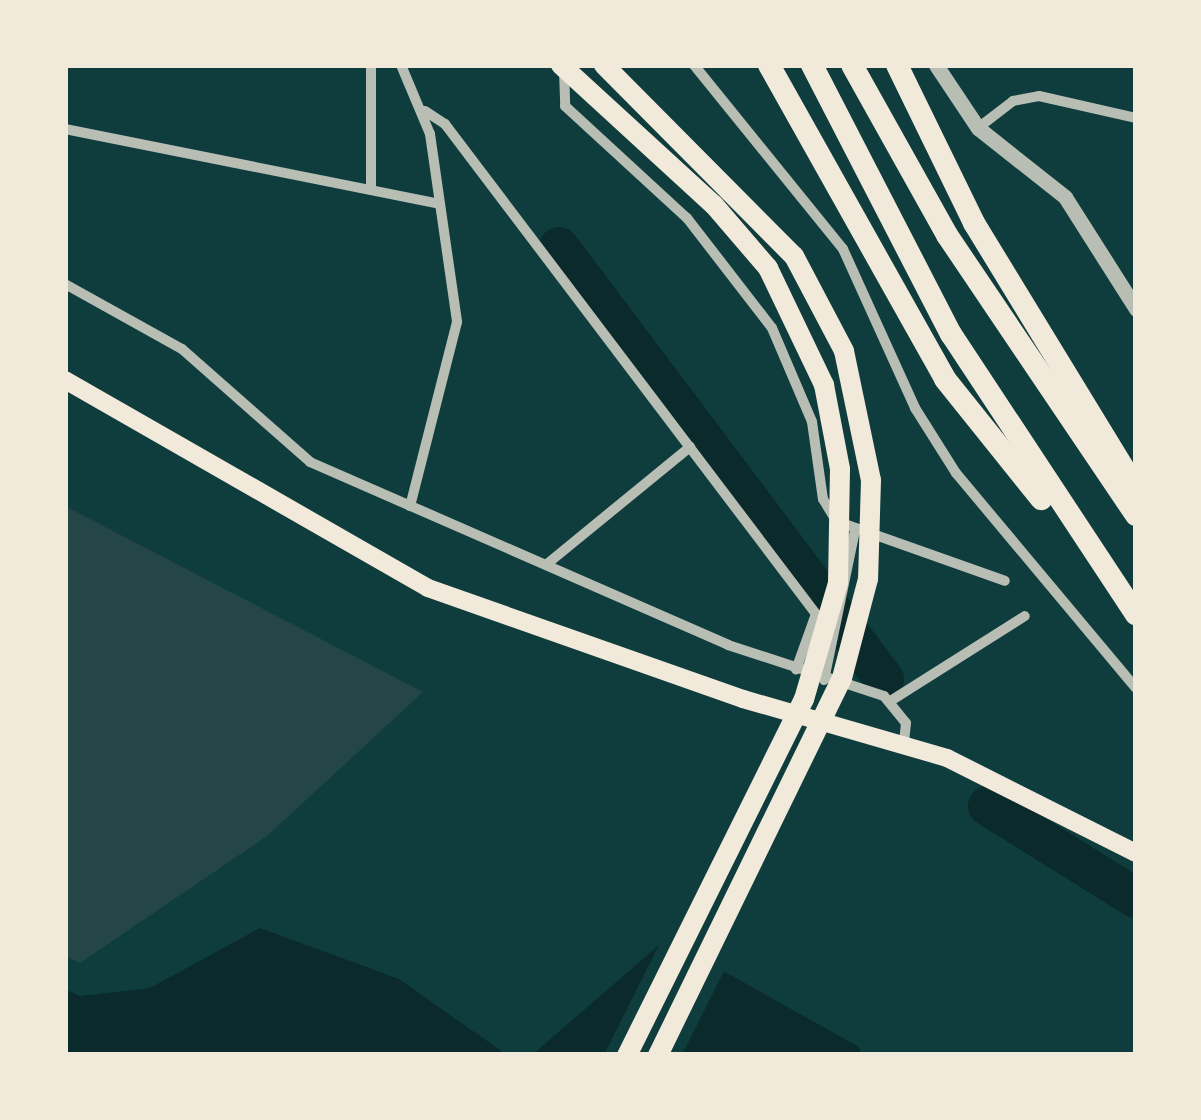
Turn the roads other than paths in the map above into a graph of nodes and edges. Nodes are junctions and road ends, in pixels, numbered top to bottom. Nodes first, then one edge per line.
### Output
1 (371, 65) edge
2 (401, 65) edge
3 (604, 65) edge
4 (694, 65) edge
5 (769, 65) edge
6 (812, 65) edge
7 (852, 65) edge
8 (897, 65) edge
9 (936, 65) edge
10 (562, 67) edge
11 (425, 111) junction
12 (1136, 118) edge
13 (65, 128) edge
14 (978, 128) junction
15 (371, 190) junction
16 (440, 204) junction
17 (65, 284) edge
18 (1136, 309) edge
19 (65, 380) edge
20 (690, 447) junction
21 (1136, 488) edge
22 (410, 506) junction
23 (1136, 515) edge
24 (855, 530) junction
25 (1090, 554) junction
26 (547, 564) junction
27 (1005, 581) dead end
28 (1136, 615) edge
29 (1025, 616) dead end
30 (796, 670) junction
31 (824, 680) junction
32 (1136, 688) edge
33 (892, 700) junction
34 (904, 743) junction
35 (1136, 853) edge
36 (627, 1055) edge
37 (658, 1055) edge

1 - 15 street
2 - 11 street
3 - 37 main road
4 - 32 street
5 - 25 highway
6 - 25 highway
7 - 23 highway
8 - 21 highway
9 - 14 street
10 - 24 street
10 - 36 main road
11 - 16 street
11 - 20 street
12 - 14 street
13 - 15 street
14 - 18 street
15 - 16 street
16 - 22 street
17 - 22 street
19 - 34 main road
20 - 26 street
20 - 30 street
22 - 26 street
24 - 27 street
24 - 31 street
25 - 28 highway
26 - 30 street
29 - 33 street
30 - 31 street
31 - 33 street
33 - 34 street
34 - 35 main road

